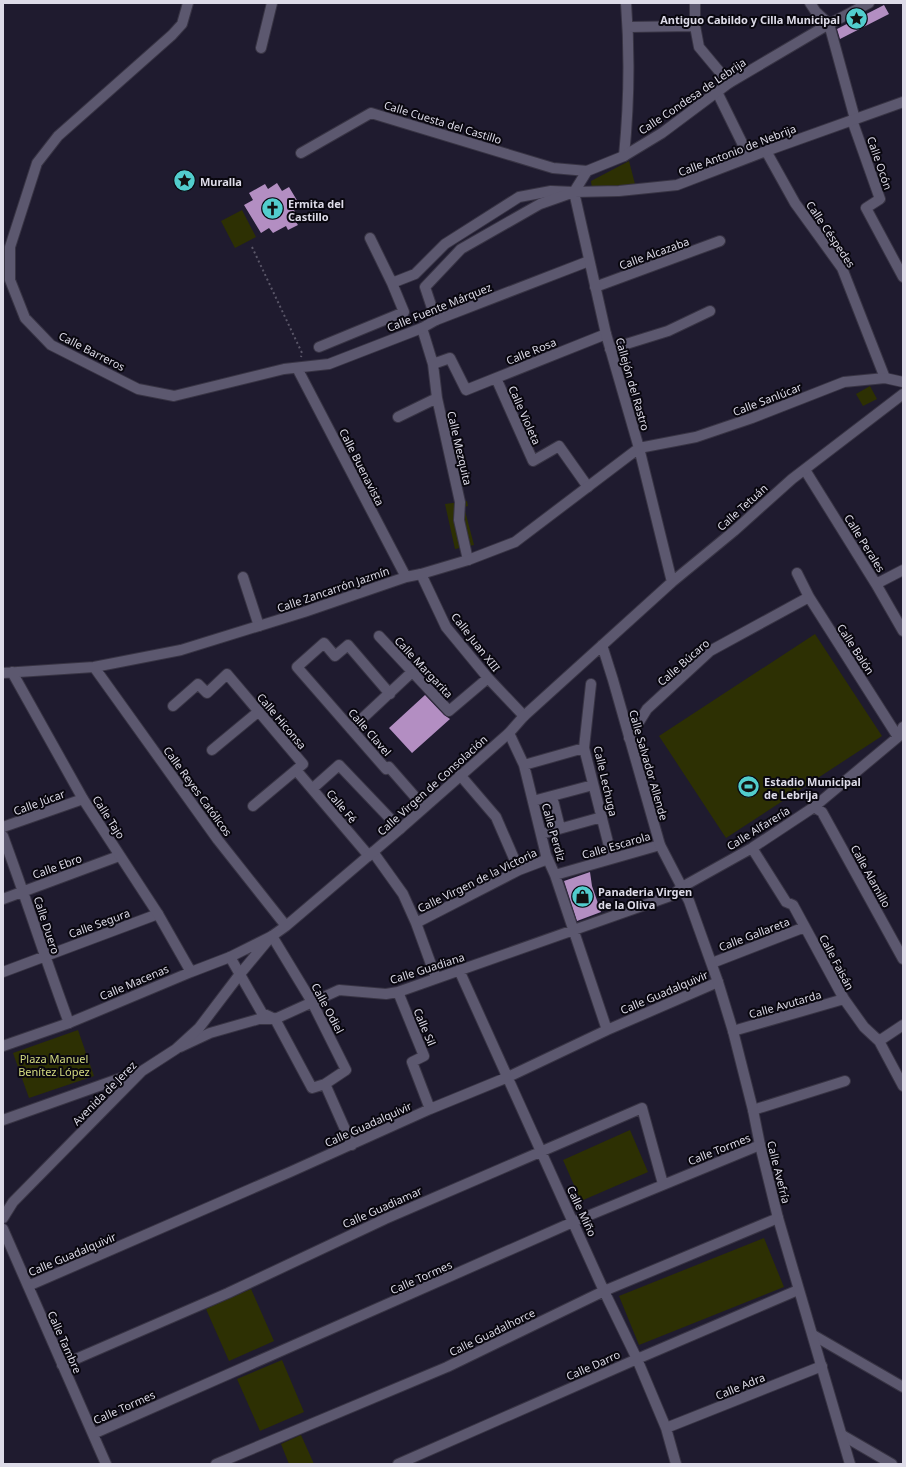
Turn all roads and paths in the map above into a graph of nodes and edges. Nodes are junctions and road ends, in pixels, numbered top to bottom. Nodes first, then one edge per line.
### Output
1 (188, 3) edge
2 (272, 3) edge
3 (626, 3) edge
4 (695, 3) edge
5 (810, 3) edge
6 (869, 3) edge
7 (829, 24) junction
8 (695, 26) junction
9 (628, 27) junction
10 (261, 48) dead end
11 (729, 83) junction
12 (717, 92) junction
13 (903, 102) edge
14 (854, 120) junction
15 (766, 151) junction
16 (301, 153) dead end
17 (624, 156) junction
18 (749, 158) junction
19 (587, 171) junction
20 (574, 192) junction
21 (370, 238) dead end
22 (720, 241) dead end
23 (252, 248) dead end
24 (589, 261) junction
25 (903, 277) edge
26 (392, 283) junction
27 (595, 287) junction
28 (710, 311) dead end
29 (436, 320) junction
30 (422, 328) junction
31 (606, 334) junction
32 (319, 347) dead end
33 (610, 349) junction
34 (302, 353) dead end
35 (433, 364) junction
36 (297, 368) junction
37 (496, 378) junction
38 (885, 378) junction
39 (903, 382) edge
40 (903, 394) edge
41 (437, 398) junction
42 (398, 417) dead end
43 (639, 448) junction
44 (805, 470) junction
45 (588, 487) junction
46 (468, 560) junction
47 (903, 570) edge
48 (797, 573) dead end
49 (243, 577) dead end
50 (406, 577) junction
51 (423, 579) junction
52 (672, 582) junction
53 (876, 584) junction
54 (809, 597) junction
55 (259, 626) junction
56 (903, 631) edge
57 (379, 636) dead end
58 (602, 645) junction
59 (94, 667) junction
60 (8, 672) edge
61 (412, 672) junction
62 (488, 678) junction
63 (591, 684) dead end
64 (390, 694) junction
65 (172, 706) dead end
66 (259, 711) junction
67 (524, 716) junction
68 (903, 727) edge
69 (351, 729) junction
70 (508, 733) junction
71 (898, 737) junction
72 (629, 738) junction
73 (584, 748) junction
74 (212, 750) dead end
75 (524, 765) junction
76 (299, 767) junction
77 (460, 775) junction
78 (593, 785) junction
79 (312, 789) junction
80 (552, 796) junction
81 (83, 799) junction
82 (533, 801) junction
83 (253, 806) dead end
84 (814, 807) junction
85 (424, 808) junction
86 (602, 817) junction
87 (3, 827) edge
88 (560, 828) junction
89 (400, 829) junction
90 (541, 834) junction
91 (3, 836) edge
92 (660, 845) junction
93 (752, 848) junction
94 (371, 854) junction
95 (120, 856) junction
96 (612, 858) junction
97 (548, 859) junction
98 (520, 870) junction
99 (555, 875) junction
100 (682, 887) junction
101 (23, 892) junction
102 (3, 899) edge
103 (158, 914) junction
104 (416, 923) junction
105 (286, 926) junction
106 (805, 927) junction
107 (573, 931) junction
108 (272, 936) junction
109 (44, 956) junction
110 (230, 957) junction
111 (903, 959) edge
112 (712, 963) junction
113 (459, 970) junction
114 (3, 972) edge
115 (191, 972) junction
116 (240, 974) junction
117 (436, 978) junction
118 (718, 982) junction
119 (398, 992) junction
120 (844, 999) junction
121 (312, 1002) junction
122 (275, 1019) junction
123 (69, 1022) junction
124 (903, 1025) edge
125 (606, 1030) junction
126 (733, 1031) junction
127 (879, 1040) junction
128 (3, 1046) edge
129 (176, 1049) junction
130 (142, 1070) junction
131 (508, 1076) junction
132 (845, 1081) dead end
133 (325, 1084) junction
134 (903, 1086) edge
135 (430, 1109) junction
136 (753, 1110) junction
137 (3, 1120) edge
138 (352, 1145) junction
139 (760, 1145) junction
140 (541, 1151) junction
141 (663, 1184) junction
142 (3, 1218) edge
143 (778, 1218) junction
144 (574, 1222) junction
145 (3, 1228) edge
146 (28, 1286) junction
147 (798, 1290) junction
148 (604, 1291) junction
149 (813, 1335) junction
150 (637, 1359) junction
151 (62, 1365) junction
152 (822, 1366) junction
153 (903, 1387) edge
154 (666, 1428) junction
155 (93, 1434) junction
156 (842, 1435) junction
157 (106, 1464) edge
158 (216, 1464) edge
159 (398, 1464) edge
160 (676, 1464) edge
161 (850, 1464) edge
162 (892, 1464) edge

1 - 36 street, Calle Barreros
2 - 10 street
3 - 9 street
4 - 8 street
5 - 7 street
6 - 7 street, Calle Condesa de Lebrija
7 - 11 street, Calle Condesa de Lebrija
7 - 14 street, Calle Ocón
8 - 9 street
8 - 11 street
9 - 17 street
11 - 12 street, Calle Condesa de Lebrija
12 - 17 street, Calle Condesa de Lebrija
12 - 18 street
13 - 14 street, Calle Antonio de Nebrija
14 - 15 street, Calle Antonio de Nebrija
14 - 25 street, Calle Ocón
15 - 18 street, Calle Antonio de Nebrija
15 - 38 street, Calle Céspedes
16 - 19 street, Calle Cuesta del Castillo
17 - 19 street, Calle Condesa de Lebrija
18 - 20 street, Calle Antonio de Nebrija
19 - 20 street
20 - 24 street, Callejón del Rastro
20 - 26 street
20 - 29 street
21 - 26 street
22 - 27 street, Calle Alcazaba
23 - 34 path
24 - 27 street, Callejón del Rastro
24 - 29 street, Calle Fuente Márquez
26 - 32 street
27 - 31 street, Callejón del Rastro
28 - 33 street
29 - 30 street, Calle Fuente Márquez
30 - 35 street, Calle Mezquita
30 - 36 street, Calle Fuente Márquez
31 - 33 street, Callejón del Rastro
31 - 37 street, Calle Rosa
33 - 43 street, Callejón del Rastro
35 - 37 street, Calle Rosa
35 - 41 street, Calle Mezquita
36 - 50 street, Calle Buenavista
37 - 45 street, Calle Violeta
38 - 39 street, Calle Sanlúcar
38 - 43 street, Calle Sanlúcar
40 - 44 street, Calle Tetuán
41 - 42 street
41 - 46 street, Calle Mezquita
43 - 45 street, Calle Zancarrón Jazmín
43 - 52 street, Callejón del Rastro
44 - 52 street, Calle Tetuán
44 - 53 street, Calle Perales
45 - 46 street, Calle Zancarrón Jazmín
46 - 51 street, Calle Zancarrón Jazmín
47 - 53 street
48 - 54 street, Calle Balón
49 - 55 street
50 - 51 street, Calle Zancarrón Jazmín
50 - 55 street, Calle Zancarrón Jazmín
51 - 62 street, Calle Juan XIII
52 - 58 street, Calle Tetuán
53 - 56 street, Calle Perales
54 - 71 street, Calle Balón
54 - 72 street, Calle Búcaro
55 - 59 street, Calle Zancarrón Jazmín
57 - 61 street, Calle Margarita
58 - 67 street, Calle Virgen de Consolación
58 - 72 street, Calle Salvador Allende
59 - 60 street, Calle Zancarrón Jazmín
59 - 105 street, Calle Reyes Católicos
60 - 81 street, Calle Tajo
61 - 62 street, Calle Margarita
61 - 64 street
62 - 67 street, Calle Juan XIII
63 - 73 street, Calle Lechuga
64 - 69 street
64 - 69 street, Calle Clavel
65 - 66 street, Calle Hiconsa
66 - 74 street
66 - 76 street, Calle Hiconsa
67 - 70 street, Calle Virgen de Consolación
68 - 71 street
69 - 85 street, Calle Clavel
70 - 75 street, Calle Perdiz
70 - 77 street, Calle Virgen de Consolación
71 - 84 street, Calle Alfarería
72 - 92 street, Calle Salvador Allende
73 - 75 street
73 - 78 street, Calle Lechuga
75 - 82 street, Calle Perdiz
76 - 79 street, Calle Hiconsa
76 - 83 street
77 - 85 street, Calle Virgen de Consolación
77 - 98 street
78 - 80 street
78 - 86 street, Calle Lechuga
79 - 89 street
79 - 94 street, Calle Fé
80 - 82 street
80 - 88 street
81 - 87 street, Calle Júcar
81 - 95 street, Calle Tajo
82 - 90 street, Calle Perdiz
84 - 93 street, Calle Alfarería
84 - 111 street, Calle Alamillo
85 - 89 street, Calle Virgen de Consolación
86 - 88 street
86 - 96 street, Calle Lechuga
88 - 90 street
89 - 94 street, Calle Virgen de Consolación
90 - 97 street, Calle Perdiz
91 - 101 street, Calle Duero
92 - 96 street, Calle Escarola
92 - 100 street, Calle Salvador Allende
93 - 100 street, Calle Alfarería
93 - 106 street, Calle Faisán
94 - 104 street, Calle Fé
94 - 105 street, Calle Virgen de Consolación
95 - 101 street, Calle Ebro
95 - 103 street, Calle Tajo
96 - 99 street, Calle Escarola
97 - 98 street, Calle Virgen de la Victoria
97 - 99 street, Calle Perdiz
98 - 104 street, Calle Virgen de la Victoria
99 - 107 street, Calle Perdiz
100 - 107 street, Calle Guadiana
100 - 112 street, Calle Avefría
101 - 102 street, Calle Ebro
101 - 109 street, Calle Duero
103 - 109 street, Calle Segura
103 - 115 street, Calle Tajo
104 - 117 street, Calle Fé
105 - 108 street, Calle Virgen de Consolación
106 - 112 street, Calle Gallareta
106 - 120 street, Calle Faisán
107 - 113 street, Calle Guadiana
107 - 125 street, Calle Perdiz
108 - 110 street, Calle Macenas
108 - 116 street, Avenida de Jerez
108 - 121 street, Calle Odiel
109 - 114 street, Calle Segura
109 - 123 street, Calle Duero
110 - 115 street, Calle Macenas
110 - 116 street
112 - 118 street, Calle Avefría
113 - 117 street, Calle Guadiana
113 - 131 street, Calle Miño
115 - 123 street, Calle Macenas
116 - 122 street
116 - 129 street, Avenida de Jerez
117 - 119 street, Calle Guadiana
118 - 125 street, Calle Guadalquivir
118 - 126 street, Calle Avefría
119 - 121 street, Calle Guadiana
119 - 135 street, Calle Sil
120 - 126 street, Calle Avutarda
120 - 127 street, Calle Faisán
121 - 122 street, Calle Guadiana
121 - 133 street, Calle Odiel
122 - 129 street, Calle Guadiana
122 - 133 street
123 - 128 street, Calle Macenas
124 - 127 street
125 - 131 street, Calle Guadalquivir
126 - 136 street, Calle Avefría
127 - 134 street, Calle Faisán
129 - 130 street, Avenida de Jerez
130 - 137 street
130 - 142 street, Avenida de Jerez
131 - 135 street, Calle Guadalquivir
131 - 140 street, Calle Miño
132 - 136 street
133 - 138 street
135 - 138 street, Calle Guadalquivir
136 - 139 street, Calle Avefría
138 - 146 street, Calle Guadalquivir
139 - 141 street, Calle Tormes
139 - 143 street, Calle Avefría
140 - 141 street, Calle Guadiamar
140 - 144 street, Calle Miño
140 - 151 street, Calle Guadiamar
141 - 144 street, Calle Tormes
143 - 147 street, Calle Avefría
143 - 148 street, Calle Guadalhorce
144 - 148 street, Calle Miño
144 - 155 street, Calle Tormes
145 - 146 street, Calle Tambre
146 - 151 street, Calle Tambre
147 - 149 street, Calle Avefría
147 - 150 street, Calle Darro
148 - 150 street, Calle Miño
148 - 158 street, Calle Guadalhorce
149 - 152 street, Calle Avefría
149 - 153 street
150 - 154 street, Calle Miño
150 - 159 street, Calle Darro
151 - 155 street, Calle Tambre
152 - 154 street, Calle Adra
152 - 156 street, Calle Avefría
154 - 160 street, Calle Miño
155 - 157 street, Calle Tambre
156 - 161 street, Calle Avefría
156 - 162 street

